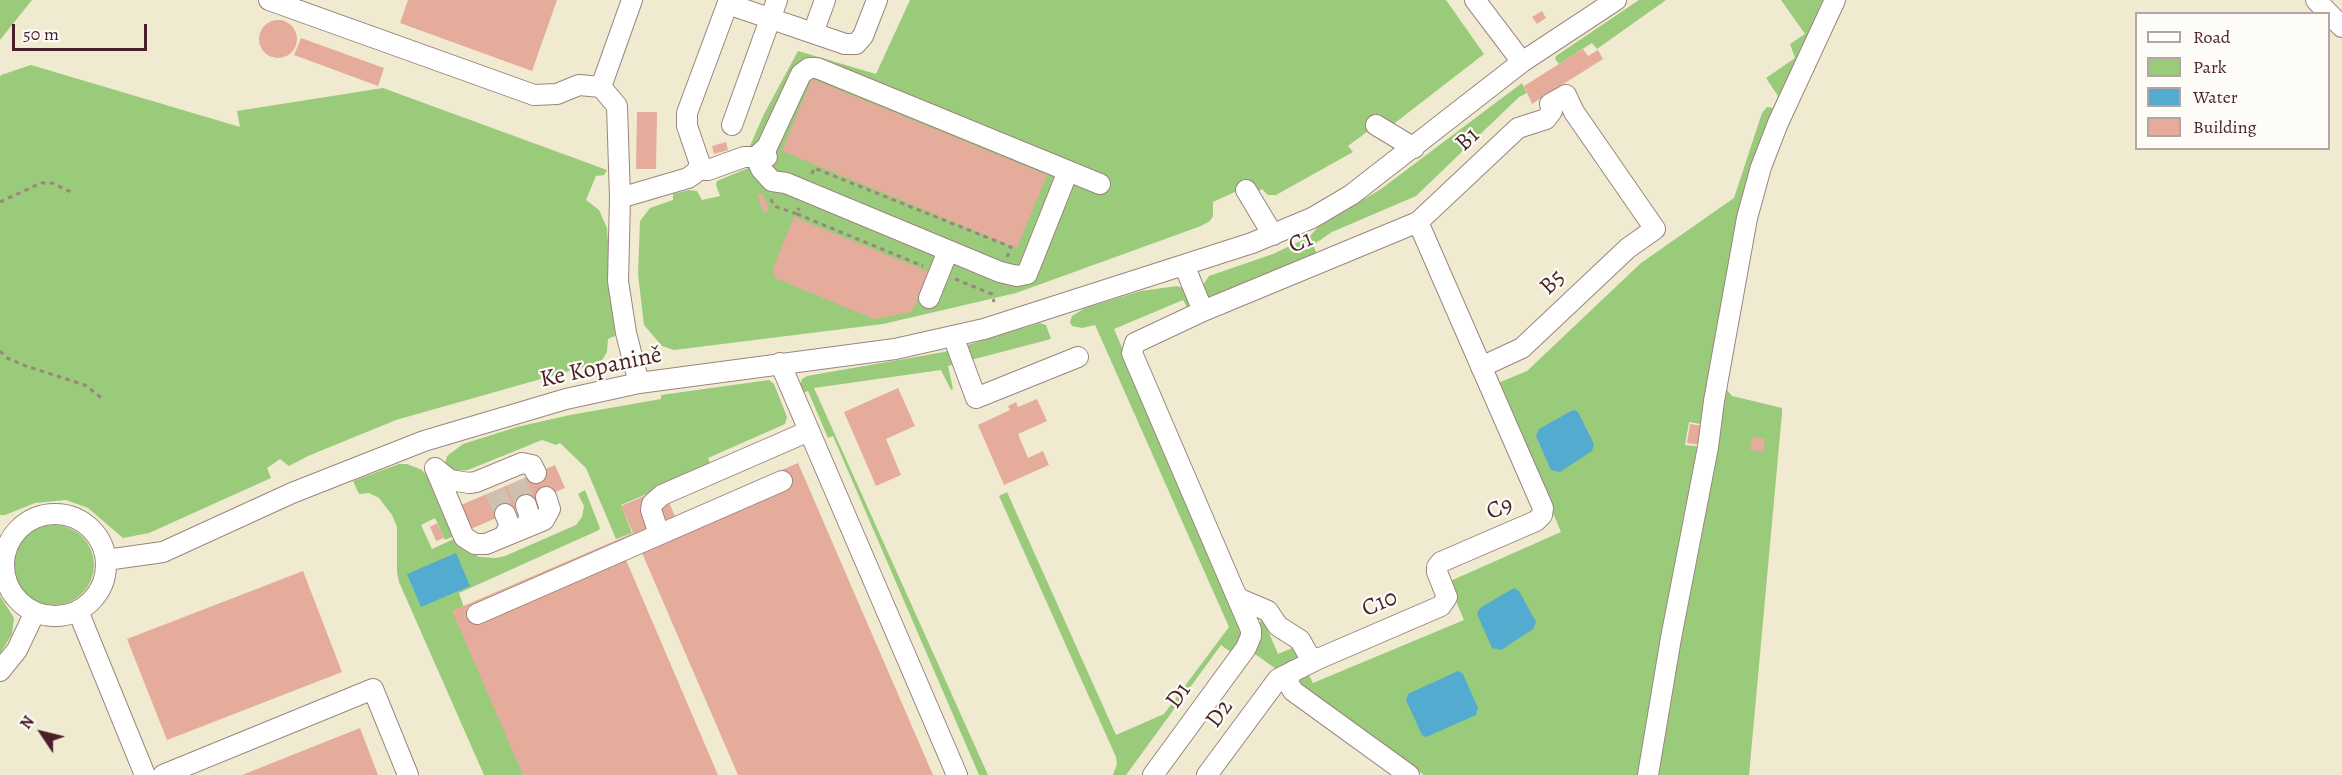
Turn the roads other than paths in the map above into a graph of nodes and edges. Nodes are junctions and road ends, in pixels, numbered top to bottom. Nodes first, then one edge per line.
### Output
1 (269, 0) edge
2 (633, 0) edge
3 (825, 0) edge
4 (877, 0) edge
5 (1475, 0) edge
6 (1616, 0) edge
7 (1835, 0) edge
8 (2316, 0) edge
9 (728, 2) edge
10 (774, 9) edge
11 (2328, 12) edge
12 (2330, 15) edge
13 (2342, 27) edge
14 (813, 33) junction
15 (1522, 62) junction
16 (601, 87) junction
17 (732, 125) dead end
18 (1376, 125) dead end
19 (1414, 148) junction
20 (756, 157) junction
21 (697, 171) junction
22 (1068, 171) junction
23 (1100, 184) dead end
24 (1246, 190) dead end
25 (620, 198) junction
26 (1418, 222) junction
27 (1655, 229) joint
28 (1273, 235) junction
29 (948, 251) junction
30 (1184, 265) junction
31 (929, 298) dead end
32 (1203, 311) junction
33 (953, 336) junction
34 (1078, 357) dead end
35 (780, 363) junction
36 (1481, 366) junction
37 (639, 383) junction
38 (809, 431) junction
39 (424, 441) junction
40 (435, 468) junction
41 (536, 473) dead end
42 (782, 481) dead end
43 (546, 496) tunnel mouth
44 (526, 505) tunnel mouth
45 (506, 514) tunnel mouth
46 (524, 528) junction
47 (659, 534) junction
48 (503, 537) junction
49 (5, 541) edge
50 (106, 560) junction
51 (1442, 562) joint
52 (1237, 596) junction
53 (78, 611) junction
54 (35, 612) junction
55 (477, 614) dead end
56 (1318, 659) junction
57 (0, 671) edge
58 (1293, 671) junction
59 (1275, 682) joint
60 (145, 775) edge
61 (163, 775) edge
62 (408, 775) edge
63 (957, 775) edge
64 (1154, 775) edge
65 (1207, 775) edge
66 (1408, 775) edge
67 (1648, 775) edge

1 - 16 street
2 - 16 street
3 - 14 street
4 - 14 street
5 - 15 street
6 - 15 street, Ke Kopanině
7 - 67 street
8 - 11 street
9 - 10 street
9 - 21 street
10 - 14 street
10 - 17 street
12 - 13 street
15 - 19 street, Ke Kopanině
16 - 25 street
18 - 19 street
19 - 28 street, Ke Kopanině
20 - 21 street
20 - 22 street
20 - 29 street
21 - 25 street
22 - 23 street
22 - 29 street
24 - 28 street
25 - 37 street
26 - 27 street, B1
26 - 32 street, C1
26 - 36 street
27 - 36 street, B5
28 - 30 street, Ke Kopanině
29 - 31 street
30 - 32 street
30 - 33 street, Ke Kopanině
32 - 52 street, C1
33 - 34 street
33 - 35 street, Ke Kopanině
35 - 37 street, Ke Kopanině
35 - 38 street
36 - 51 street, C9
37 - 39 street, Ke Kopanině
38 - 47 street
38 - 63 street
39 - 40 street
39 - 50 street, Ke Kopanině
40 - 41 street
40 - 48 street
42 - 47 street
43 - 46 street
44 - 46 street
45 - 48 street
46 - 48 street
47 - 55 street
49 - 50 street
49 - 54 street
50 - 53 street
51 - 56 street, C10
52 - 56 street
52 - 64 street, D1
53 - 54 street
53 - 60 street
54 - 57 street
56 - 58 street, C10
58 - 59 street, C10
58 - 66 street
59 - 65 street, D2
61 - 62 street

